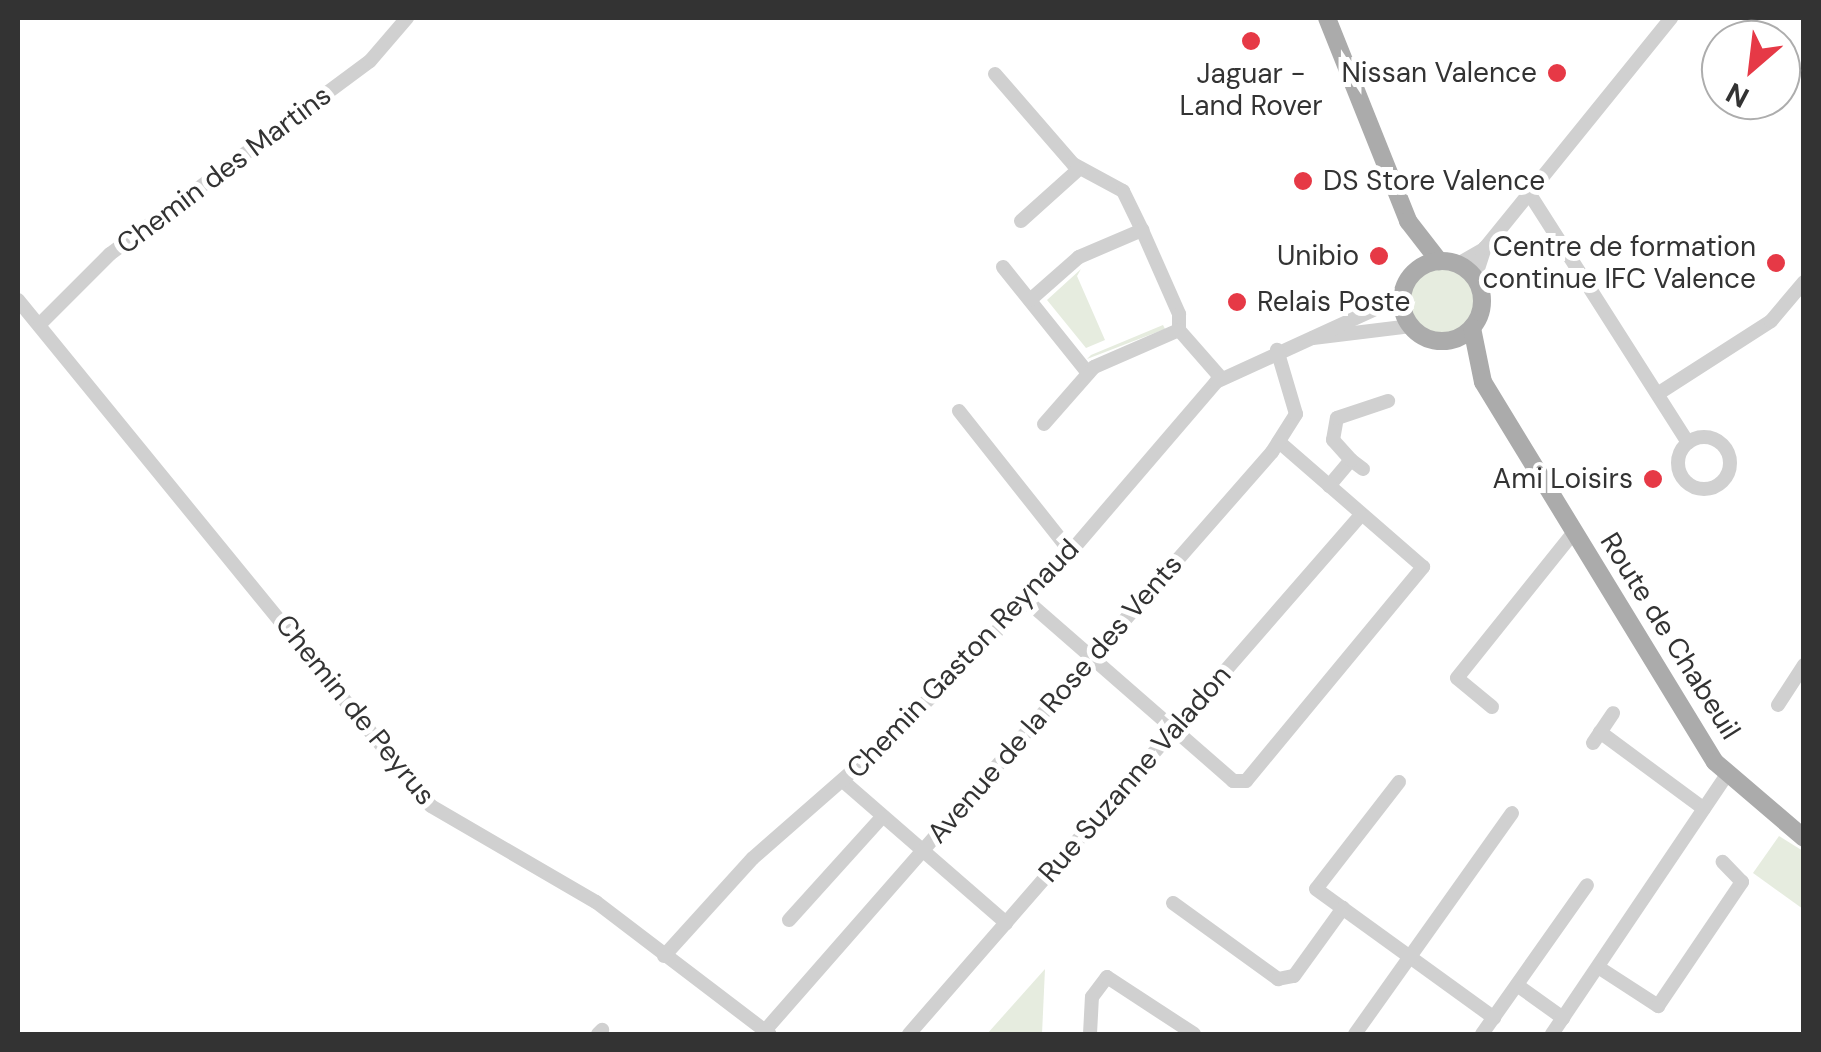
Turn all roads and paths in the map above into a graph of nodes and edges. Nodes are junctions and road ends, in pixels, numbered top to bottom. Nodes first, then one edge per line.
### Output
1 (408, 18) edge
2 (1328, 18) edge
3 (1671, 18) edge
4 (995, 74) dead end
5 (1079, 168) junction
6 (1529, 193) junction
7 (1020, 221) dead end
8 (1408, 222) junction
9 (1142, 230) junction
10 (1485, 248) junction
11 (1439, 260) junction
12 (1458, 264) junction
13 (1003, 266) dead end
14 (1415, 271) junction
15 (1475, 278) junction
16 (1804, 282) edge
17 (1402, 297) junction
18 (18, 300) edge
19 (1030, 300) junction
20 (40, 324) junction
21 (1412, 326) junction
22 (1472, 328) junction
23 (1178, 330) junction
24 (1312, 338) junction
25 (1443, 341) junction
26 (1277, 350) junction
27 (1476, 369) junction
28 (1088, 372) junction
29 (1221, 378) junction
30 (1659, 393) junction
31 (1388, 401) dead end
32 (959, 411) dead end
33 (1044, 424) dead end
34 (1279, 442) junction
35 (1688, 443) dead end
36 (1330, 486) junction
37 (1361, 515) junction
38 (1574, 532) junction
39 (1070, 552) junction
40 (1026, 601) junction
41 (1093, 657) junction
42 (1804, 665) edge
43 (1778, 705) dead end
44 (1492, 706) dead end
45 (1613, 713) dead end
46 (1174, 729) junction
47 (1726, 776) junction
48 (844, 782) junction
49 (1400, 782) dead end
50 (1704, 809) junction
51 (1512, 813) dead end
52 (882, 817) junction
53 (1804, 838) edge
54 (921, 851) junction
55 (1723, 862) dead end
56 (1587, 885) dead end
57 (1173, 903) dead end
58 (1342, 908) junction
59 (789, 920) dead end
60 (1006, 924) junction
61 (664, 956) junction
62 (1410, 957) junction
63 (1598, 967) junction
64 (1517, 985) junction
65 (1494, 1018) junction
66 (1563, 1018) junction
67 (765, 1034) edge
68 (909, 1034) edge
69 (1090, 1034) edge
70 (1194, 1034) edge
71 (1355, 1034) edge
72 (1482, 1034) edge
73 (1552, 1034) edge

1 - 20 street, Chemin des Martins
2 - 8 main road
3 - 6 street
4 - 5 street
5 - 7 street
5 - 9 street
6 - 10 street
6 - 30 street
8 - 11 main road
8 - 14 main road
9 - 19 street
9 - 23 street
10 - 12 street
10 - 15 street
11 - 12 main road
11 - 14 main road
12 - 15 main road
13 - 19 street
14 - 17 main road
15 - 22 main road
16 - 30 street
17 - 21 main road
17 - 24 street, Chemin Gaston Reynaud
18 - 20 street, Chemin de Peyrus
19 - 28 street
20 - 61 street, Chemin de Peyrus
21 - 24 street, Chemin Gaston Reynaud
21 - 25 main road
22 - 25 main road
22 - 27 main road, Route de Chabeuil
23 - 28 street
23 - 29 street
24 - 26 street, Chemin Gaston Reynaud
25 - 27 main road, Route de Chabeuil
26 - 29 street, Chemin Gaston Reynaud
26 - 34 street, Avenue de la Rose des Vents
27 - 38 main road, Route de Chabeuil
28 - 33 street
29 - 39 street, Chemin Gaston Reynaud
30 - 35 street
31 - 36 street
32 - 39 street
34 - 36 street
34 - 41 street, Avenue de la Rose des Vents
36 - 37 street
37 - 46 street, Rue Suzanne Valadon
37 - 46 street
38 - 44 street
38 - 47 main road, Route de Chabeuil
39 - 40 street, Chemin Gaston Reynaud
40 - 41 street
40 - 48 street, Chemin Gaston Reynaud
41 - 46 street
41 - 54 street, Avenue de la Rose des Vents
42 - 43 street
45 - 50 street
46 - 60 street, Rue Suzanne Valadon
47 - 50 street
47 - 53 main road, Route de Chabeuil
48 - 52 street
48 - 61 street, Chemin Gaston Reynaud
49 - 58 street
50 - 63 street
51 - 62 street
52 - 54 street
52 - 59 street
54 - 60 street
54 - 67 street, Avenue de la Rose des Vents
55 - 63 street
56 - 64 street
57 - 58 street
58 - 62 street
60 - 68 street, Rue Suzanne Valadon
61 - 67 street, Chemin de Peyrus
62 - 65 street
62 - 71 street
63 - 66 street
64 - 65 street
64 - 66 street
65 - 72 street
66 - 73 street
69 - 70 street

